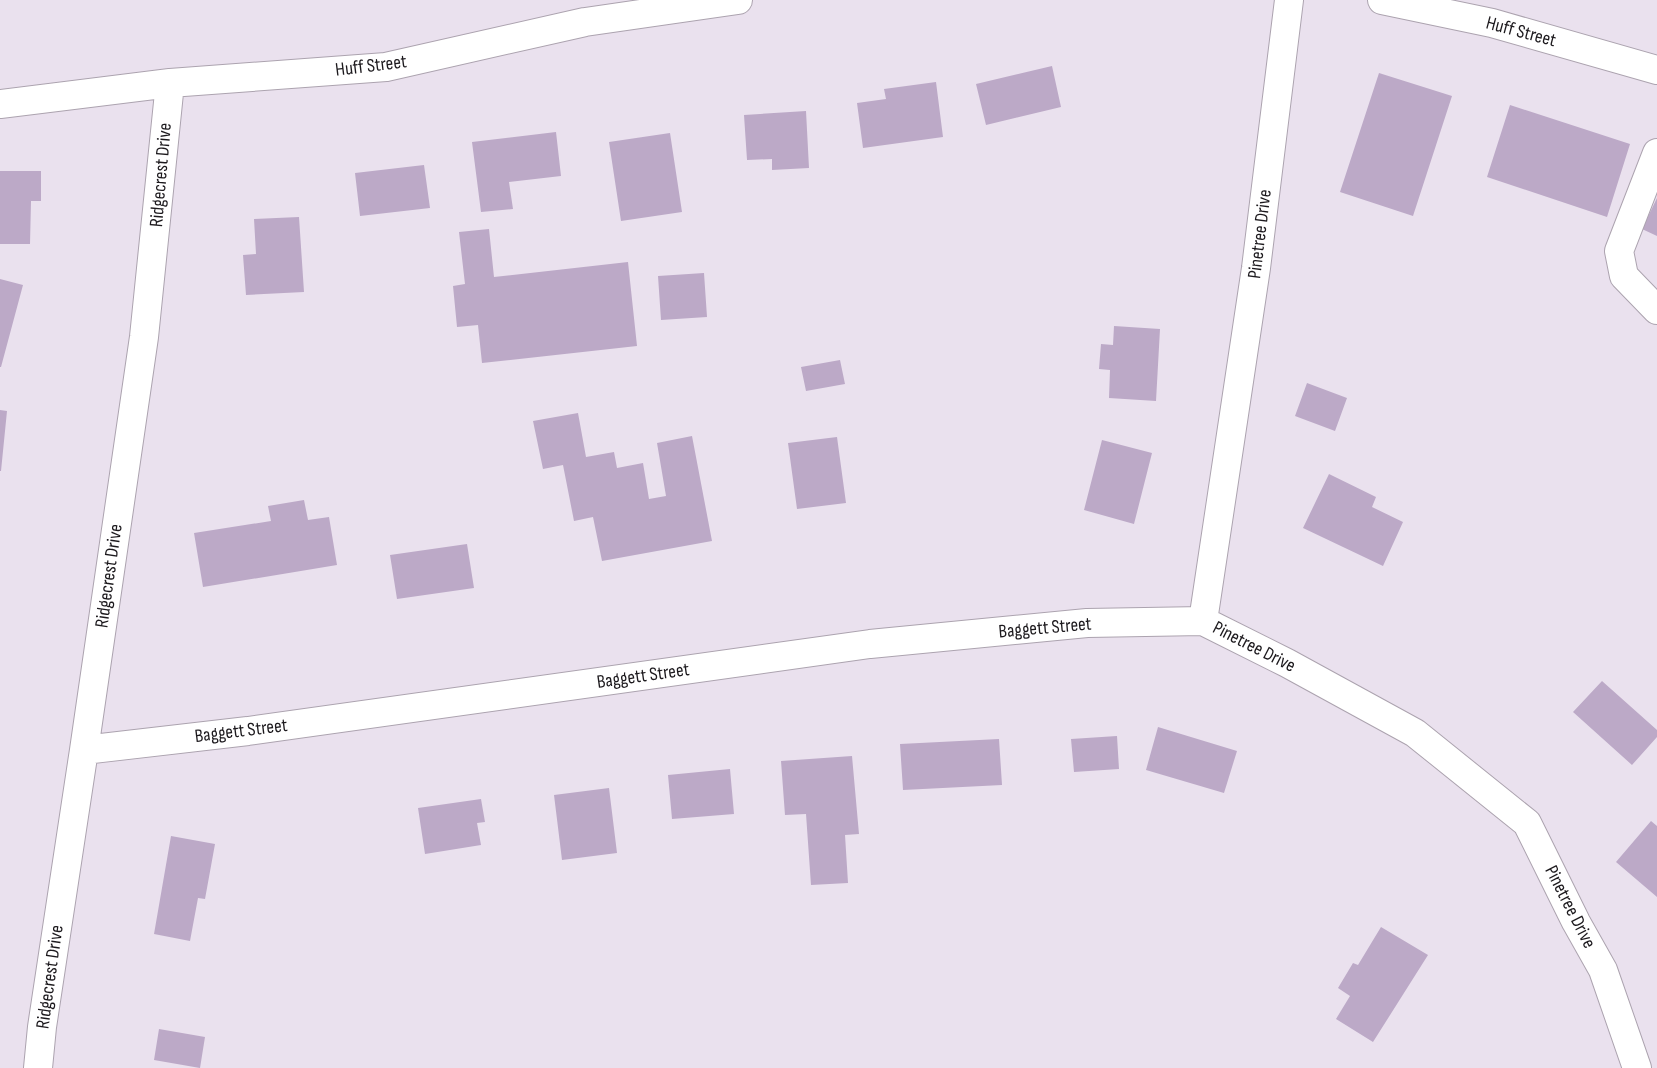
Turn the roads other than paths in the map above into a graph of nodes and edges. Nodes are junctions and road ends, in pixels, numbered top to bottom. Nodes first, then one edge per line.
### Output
1 (738, 0) edge
2 (1289, 0) edge
3 (1382, 0) edge
4 (1657, 70) edge
5 (170, 83) junction
6 (0, 104) edge
7 (1657, 153) edge
8 (1657, 310) edge
9 (1203, 621) junction
10 (84, 750) junction
11 (38, 1068) edge
12 (1637, 1068) edge

1 - 5 street, Huff Street
2 - 9 street, Pinetree Drive
3 - 4 street, Huff Street
5 - 6 street, Huff Street
5 - 10 street, Ridgecrest Drive
7 - 8 street
9 - 10 street, Baggett Street
9 - 12 street, Pinetree Drive
10 - 11 street, Ridgecrest Drive

